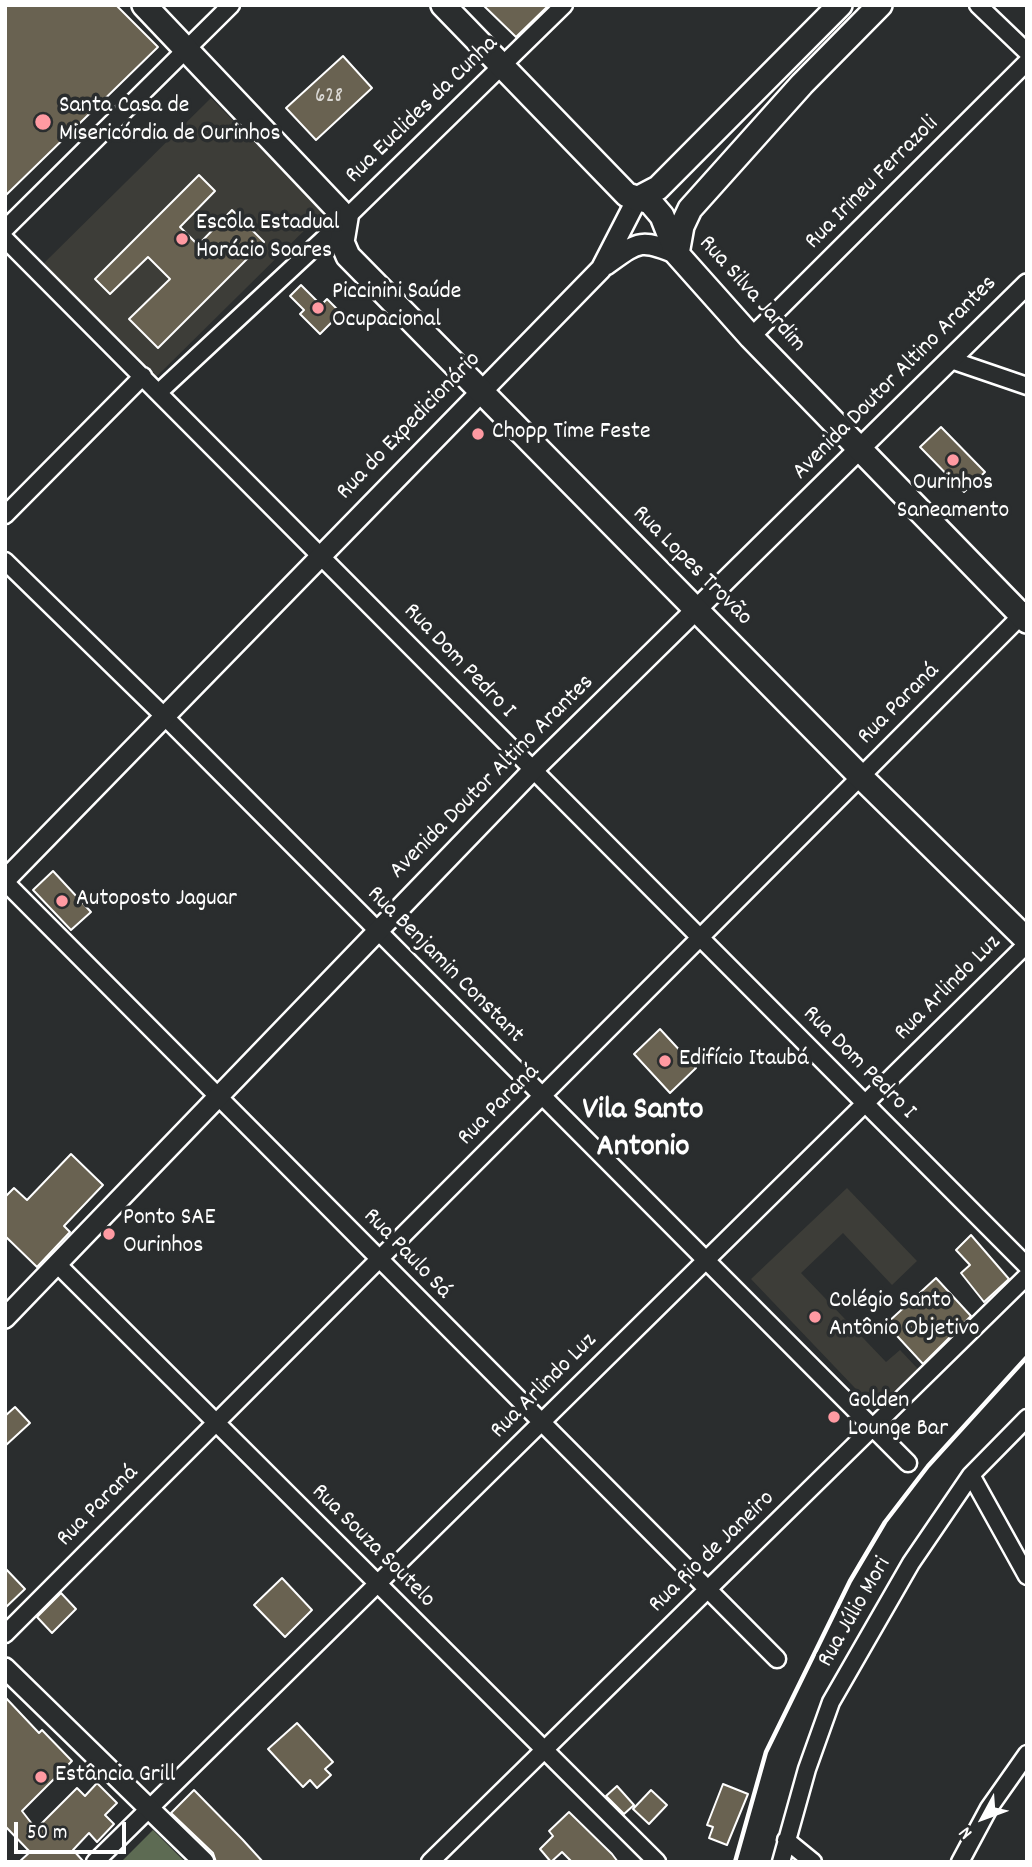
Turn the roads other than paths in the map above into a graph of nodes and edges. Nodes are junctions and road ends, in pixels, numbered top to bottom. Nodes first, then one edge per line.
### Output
1 (144, 5) edge
2 (231, 5) edge
3 (443, 5) edge
4 (564, 5) edge
5 (840, 5) edge
6 (880, 5) edge
7 (978, 5) edge
8 (187, 49) junction
9 (1027, 52) edge
10 (1027, 62) edge
11 (781, 64) junction
12 (502, 67) junction
13 (802, 84) junction
14 (722, 123) junction
15 (734, 160) junction
16 (637, 200) junction
17 (345, 218) junction
18 (5, 229) edge
19 (5, 239) edge
20 (677, 254) junction
21 (601, 269) junction
22 (1027, 284) edge
23 (751, 337) junction
24 (951, 359) junction
25 (143, 376) junction
26 (1027, 386) edge
27 (482, 391) junction
28 (159, 392) junction
29 (858, 450) junction
30 (5, 515) edge
31 (323, 556) junction
32 (5, 561) edge
33 (696, 609) junction
34 (1025, 616) edge
35 (165, 717) junction
36 (533, 770) junction
37 (861, 777) junction
38 (5, 881) edge
39 (378, 931) junction
40 (700, 937) junction
41 (1027, 942) edge
42 (219, 1096) junction
43 (542, 1096) junction
44 (865, 1104) junction
45 (379, 1260) junction
46 (705, 1261) junction
47 (57, 1264) junction
48 (1027, 1266) edge
49 (1027, 1276) edge
50 (5, 1318) edge
51 (1027, 1418) edge
52 (216, 1423) junction
53 (540, 1424) junction
54 (872, 1429) junction
55 (908, 1463) dead end
56 (971, 1475) junction
57 (1027, 1576) edge
58 (377, 1584) junction
59 (709, 1589) junction
60 (5, 1634) edge
61 (776, 1659) dead end
62 (5, 1668) edge
63 (543, 1750) junction
64 (1026, 1756) edge
65 (149, 1808) junction
66 (786, 1840) junction
67 (95, 1862) edge
68 (204, 1862) edge
69 (430, 1862) edge
70 (657, 1862) edge
71 (780, 1862) edge
72 (813, 1862) edge
73 (960, 1862) edge

1 - 8 main road
2 - 8 street
3 - 12 main road, Rua Silva Jardim
4 - 12 street, Rua Euclides da Cunha
5 - 11 main road, Rua do Expedicionário
6 - 13 main road
7 - 9 street
8 - 17 main road
8 - 18 street
10 - 23 street, Rua Irineu Ferrazoli
11 - 13 main road
11 - 14 main road, Rua do Expedicionário
12 - 16 main road, Rua Silva Jardim
12 - 17 street, Rua Euclides da Cunha
13 - 15 main road
14 - 15 main road
14 - 16 main road, Rua do Expedicionário
15 - 20 main road
16 - 20 main road, Rua Silva Jardim
16 - 21 street, Rua do Expedicionário
17 - 27 main road, Rua Lopes Trovão
17 - 28 street, Rua Euclides da Cunha
19 - 25 street, Rua Dom Pedro I
20 - 21 street
20 - 23 main road, Rua Silva Jardim
21 - 27 street, Rua do Expedicionário
22 - 24 street, Avenida Doutor Altino Arantes
23 - 29 main road, Rua Silva Jardim
24 - 26 street
24 - 29 street, Avenida Doutor Altino Arantes
25 - 28 street, Rua Dom Pedro I
25 - 30 street
27 - 31 street, Rua do Expedicionário
27 - 33 main road, Rua Lopes Trovão
28 - 31 street, Rua Dom Pedro I
29 - 33 street, Avenida Doutor Altino Arantes
29 - 34 main road, Rua Silva Jardim
31 - 35 street, Rua do Expedicionário
31 - 36 street, Rua Dom Pedro I
32 - 35 street, Rua Benjamin Constant
33 - 36 street, Avenida Doutor Altino Arantes
33 - 37 main road, Rua Lopes Trovão
34 - 37 street, Rua Paraná
35 - 38 street, Rua do Expedicionário
35 - 39 street, Rua Benjamin Constant
36 - 39 street, Avenida Doutor Altino Arantes
36 - 40 street, Rua Dom Pedro I
37 - 40 street, Rua Paraná
37 - 41 main road, Rua Lopes Trovão
38 - 42 street, Rua Paulo Sá
39 - 42 street, Avenida Doutor Altino Arantes
39 - 43 street, Rua Benjamin Constant
40 - 43 street, Rua Paraná
40 - 44 street, Rua Dom Pedro I
41 - 44 street, Rua Arlindo Luz
42 - 45 street, Rua Paulo Sá
42 - 47 street, Avenida Doutor Altino Arantes
43 - 45 street, Rua Paraná
43 - 46 street, Rua Benjamin Constant
44 - 46 street, Rua Arlindo Luz
44 - 48 street, Rua Dom Pedro I
45 - 52 street, Rua Paraná
45 - 53 street, Rua Paulo Sá
46 - 53 street, Rua Arlindo Luz
46 - 54 street, Rua Benjamin Constant
47 - 50 street, Avenida Doutor Altino Arantes
47 - 52 street, Rua Souza Soutelo
49 - 54 street, Rua Rio de Janeiro
51 - 56 street, Rua Júlio Mori
52 - 58 street, Rua Souza Soutelo
52 - 60 street, Rua Paraná
53 - 58 street, Rua Arlindo Luz
53 - 59 street, Rua Paulo Sá
54 - 55 street, Rua Benjamin Constant
54 - 59 street, Rua Rio de Janeiro
56 - 57 street
56 - 66 street, Rua Júlio Mori
58 - 63 street, Rua Souza Soutelo
58 - 65 street, Rua Arlindo Luz
59 - 61 street, Rua Paulo Sá
59 - 63 street, Rua Rio de Janeiro
62 - 65 street
63 - 69 street, Rua Rio de Janeiro
63 - 70 street, Rua Souza Soutelo
64 - 73 street
65 - 67 street, Rua Arlindo Luz
65 - 68 street
66 - 71 street, Rua Júlio Mori
66 - 72 street

